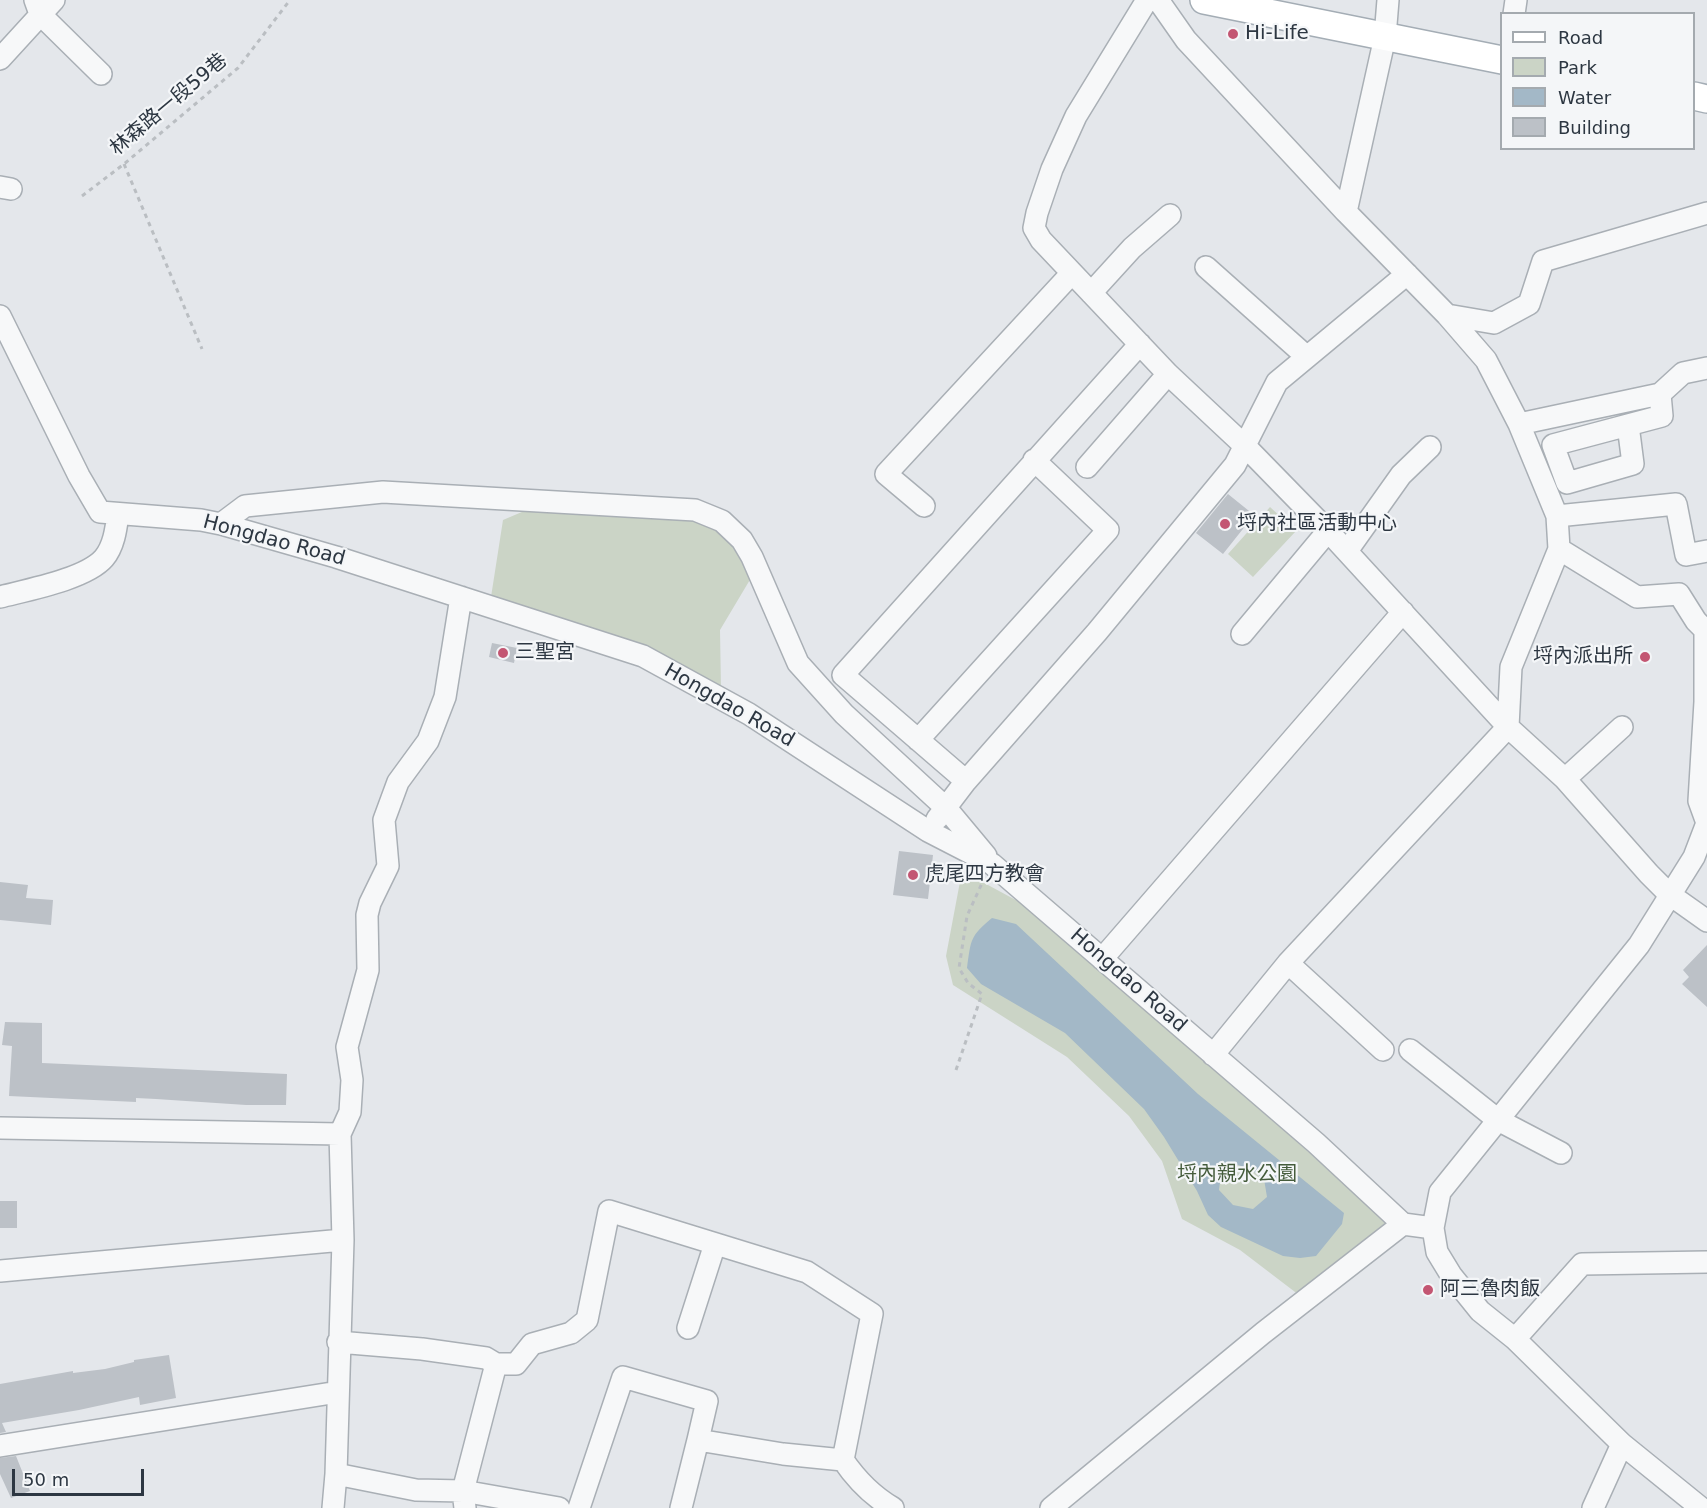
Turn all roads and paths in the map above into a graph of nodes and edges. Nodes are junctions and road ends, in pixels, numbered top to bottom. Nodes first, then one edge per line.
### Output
1 (290, 0) edge
2 (1147, 0) edge
3 (1158, 0) edge
4 (1204, 0) edge
5 (1388, 0) edge
6 (43, 5) edge
7 (1385, 37) junction
8 (0, 59) edge
9 (1500, 60) edge
10 (101, 74) dead end
11 (124, 164) junction
12 (82, 196) dead end
13 (1346, 212) junction
14 (1707, 213) edge
15 (1170, 215) dead end
16 (1206, 267) dead end
17 (1072, 273) junction
18 (1407, 274) junction
19 (1091, 293) junction
20 (1447, 315) junction
21 (0, 316) edge
22 (1140, 344) junction
23 (202, 349) dead end
24 (1307, 357) junction
25 (1707, 368) edge
26 (1168, 374) junction
27 (1660, 394) junction
28 (1519, 424) junction
29 (1628, 425) dead end
30 (1246, 447) junction
31 (1430, 447) dead end
32 (1034, 460) junction
33 (1088, 467) dead end
34 (924, 506) dead end
35 (118, 514) junction
36 (1557, 516) junction
37 (221, 524) junction
38 (1328, 531) junction
39 (1559, 549) junction
40 (1347, 551) junction
41 (1707, 551) edge
42 (0, 597) edge
43 (461, 597) junction
44 (1403, 612) junction
45 (1242, 634) dead end
46 (1508, 727) junction
47 (1622, 727) dead end
48 (918, 740) junction
49 (1565, 779) junction
50 (966, 781) junction
51 (946, 808) junction
52 (928, 831) junction
53 (992, 864) junction
54 (1669, 894) junction
55 (1707, 921) edge
56 (1102, 959) junction
57 (1288, 963) junction
58 (1383, 1050) dead end
59 (1410, 1050) dead end
60 (1213, 1055) junction
61 (956, 1070) dead end
62 (1498, 1119) junction
63 (0, 1128) edge
64 (340, 1134) junction
65 (1561, 1153) dead end
66 (1403, 1224) junction
67 (1433, 1228) junction
68 (343, 1240) junction
69 (715, 1244) junction
70 (1707, 1262) edge
71 (0, 1271) edge
72 (688, 1328) dead end
73 (1515, 1339) junction
74 (338, 1342) junction
75 (496, 1364) junction
76 (338, 1392) junction
77 (698, 1440) junction
78 (1622, 1443) junction
79 (0, 1446) edge
80 (843, 1460) junction
81 (336, 1474) junction
82 (464, 1500) edge
83 (333, 1508) edge
84 (559, 1508) edge
85 (579, 1508) edge
86 (681, 1508) edge
87 (893, 1508) edge
88 (1051, 1508) edge
89 (1593, 1508) edge
90 (1701, 1508) edge

1 - 11 path, 林森路一段59巷
2 - 17 street
3 - 13 street
4 - 7 main road
5 - 7 street
6 - 8 street
6 - 10 street
7 - 9 main road
7 - 13 street
11 - 12 path, 林森路一段59巷
11 - 23 path
13 - 18 street
14 - 20 street
15 - 19 street
16 - 24 street
17 - 19 street
17 - 34 street
18 - 20 street
18 - 24 street
19 - 22 street
20 - 28 street
21 - 35 street, Hongdao Road
22 - 26 street
22 - 32 street
24 - 30 street
25 - 27 street
26 - 30 street
26 - 33 street
27 - 28 street
27 - 29 street
28 - 36 street
30 - 38 street
30 - 50 street
31 - 40 street
32 - 48 street
32 - 48 street
35 - 37 street, Hongdao Road
35 - 42 street
36 - 39 street
36 - 41 street
37 - 43 street, Hongdao Road
37 - 51 street
38 - 40 street
38 - 45 street
39 - 46 street
39 - 54 street
40 - 44 street
43 - 52 street, Hongdao Road
43 - 64 street
44 - 46 street
44 - 56 street
46 - 49 street
46 - 57 street
47 - 49 street
48 - 50 street
49 - 54 street
50 - 51 street
51 - 52 street
51 - 53 street
52 - 53 street, Hongdao Road
53 - 56 street, Hongdao Road
53 - 61 path
54 - 55 street
54 - 62 street
56 - 60 street, Hongdao Road
57 - 58 street
57 - 60 street
59 - 62 street
60 - 66 street, Hongdao Road
62 - 65 street
62 - 67 street
63 - 64 street
64 - 68 street
66 - 67 street
66 - 88 street
67 - 73 street
68 - 71 street
68 - 74 street
69 - 72 street
69 - 75 street
69 - 80 street
70 - 73 street
73 - 78 street
74 - 75 street
74 - 76 street
75 - 82 street
76 - 79 street
76 - 81 street
77 - 80 street
77 - 85 street
77 - 86 street
78 - 89 street
78 - 90 street
80 - 87 street
81 - 82 street
81 - 83 street
82 - 84 street

